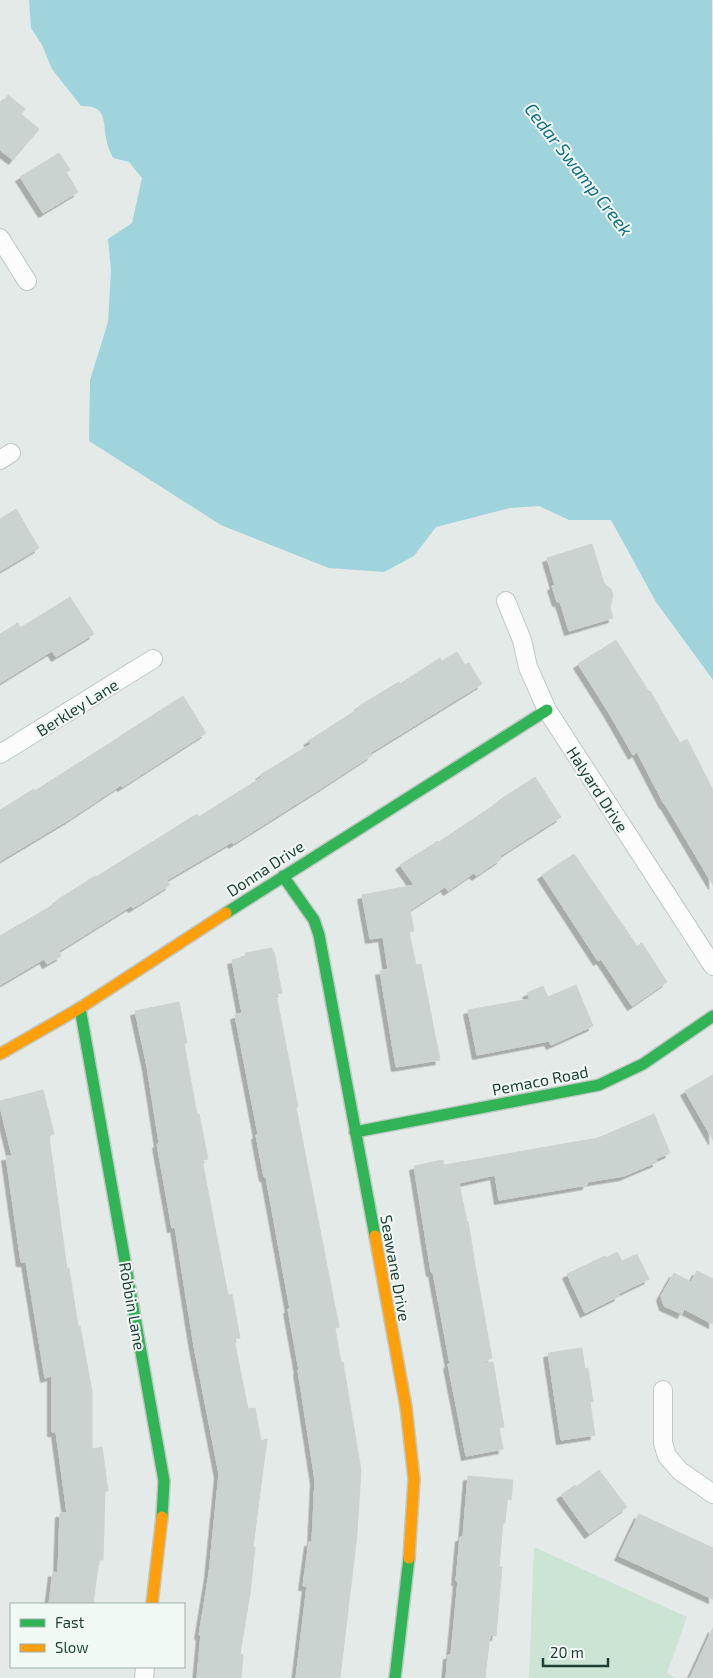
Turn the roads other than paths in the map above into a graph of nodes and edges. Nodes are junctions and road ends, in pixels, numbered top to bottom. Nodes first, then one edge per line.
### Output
1 (0, 238) edge
2 (27, 281) dead end
3 (506, 601) dead end
4 (153, 659) dead end
5 (547, 710) junction
6 (0, 754) edge
7 (283, 876) junction
8 (713, 966) edge
9 (80, 1008) junction
10 (713, 1016) edge
11 (0, 1054) edge
12 (355, 1132) junction
13 (662, 1390) dead end
14 (713, 1494) edge
15 (152, 1603) edge
16 (395, 1678) edge

1 - 2 street
3 - 5 street, Halyard Drive
4 - 6 street, Berkley Lane
5 - 7 street, Donna Drive
5 - 8 street, Halyard Drive
7 - 9 street, Donna Drive
7 - 12 street, Seawane Drive
9 - 11 street, Donna Drive
9 - 15 street, Robbin Lane
10 - 12 street, Pemaco Road
12 - 16 street, Seawane Drive
13 - 14 street

